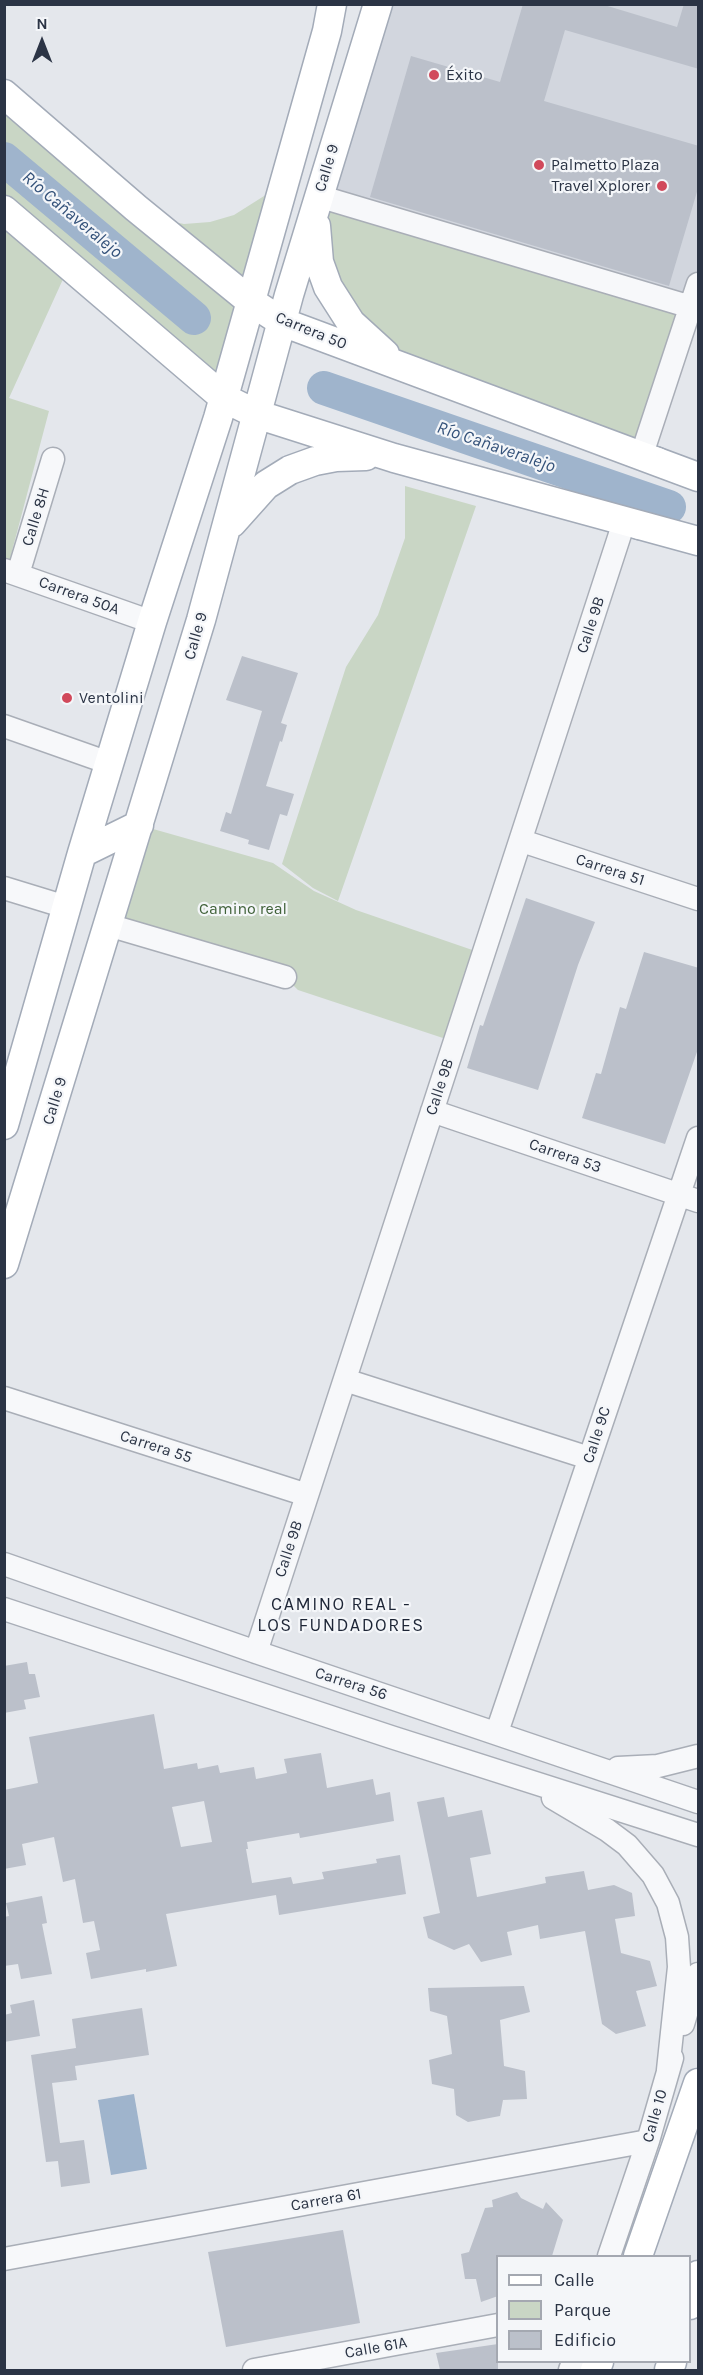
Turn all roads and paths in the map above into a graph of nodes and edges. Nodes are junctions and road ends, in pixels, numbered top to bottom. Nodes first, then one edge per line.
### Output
1 (332, 4) edge
2 (378, 4) edge
3 (315, 70) junction
4 (4, 94) edge
5 (340, 124) junction
6 (318, 196) junction
7 (8, 221) edge
8 (699, 284) edge
9 (692, 307) junction
10 (248, 308) junction
11 (280, 329) junction
12 (396, 363) junction
13 (226, 389) junction
14 (259, 406) junction
15 (642, 454) junction
16 (394, 458) junction
17 (54, 459) dead end
18 (699, 471) edge
19 (699, 477) edge
20 (624, 522) junction
21 (225, 531) junction
22 (699, 541) edge
23 (699, 549) edge
24 (11, 572) edge
25 (152, 622) junction
26 (4, 726) edge
27 (110, 763) junction
28 (139, 825) junction
29 (522, 841) junction
30 (82, 853) junction
31 (4, 888) edge
32 (699, 899) edge
33 (66, 907) junction
34 (108, 925) junction
35 (285, 977) dead end
36 (39, 1004) junction
37 (65, 1066) junction
38 (432, 1111) junction
39 (4, 1125) edge
40 (699, 1138) edge
41 (689, 1198) edge
42 (4, 1264) edge
43 (345, 1380) junction
44 (4, 1398) edge
45 (589, 1458) junction
46 (307, 1495) junction
47 (4, 1564) edge
48 (4, 1609) edge
49 (255, 1652) junction
50 (497, 1732) junction
51 (699, 1756) edge
52 (584, 1764) junction
53 (516, 1776) junction
54 (699, 1802) edge
55 (699, 1835) edge
56 (699, 1974) edge
57 (668, 2070) junction
58 (699, 2083) edge
59 (648, 2141) junction
60 (609, 2255) edge
61 (638, 2255) edge
62 (4, 2259) edge
63 (699, 2275) edge
64 (691, 2302) edge
65 (496, 2325) edge
66 (254, 2370) edge

1 - 3 main road
2 - 5 main road, Calle 9
3 - 5 main road
3 - 10 main road
4 - 10 main road, Carrera 50
5 - 6 main road, Calle 9
6 - 9 street
6 - 11 main road, Calle 9
6 - 12 main road
7 - 13 main road
8 - 9 street
9 - 15 street
10 - 11 main road, Carrera 50
10 - 13 main road
11 - 12 main road, Carrera 50
11 - 14 main road, Calle 9
12 - 15 main road, Carrera 50
13 - 14 main road
13 - 25 main road
14 - 16 main road
14 - 21 main road, Calle 9
15 - 18 street, Carrera 50
15 - 19 main road, Carrera 50
16 - 20 main road
16 - 21 main road
17 - 24 street, Calle 8H
20 - 22 main road
20 - 23 street
20 - 29 street, Calle 9B
21 - 28 main road, Calle 9
24 - 25 street, Carrera 50A
25 - 27 main road
26 - 27 street
27 - 30 main road
28 - 30 main road
28 - 34 main road, Calle 9
29 - 32 street, Carrera 51
29 - 38 street, Calle 9B
30 - 33 main road
31 - 33 street
33 - 36 main road
34 - 35 street
34 - 37 main road, Calle 9
36 - 37 main road
36 - 39 main road
37 - 42 main road, Calle 9
38 - 41 street, Carrera 53
38 - 43 street, Calle 9B
40 - 41 street, Calle 9C
41 - 45 street, Calle 9C
43 - 45 street
43 - 46 street, Calle 9B
44 - 46 street, Carrera 55
45 - 50 street, Calle 9C
46 - 49 street, Calle 9B
47 - 49 street, Carrera 56
48 - 53 street
49 - 50 street, Carrera 56
50 - 52 street, Carrera 56
51 - 52 street
52 - 54 street, Carrera 56
53 - 55 street
53 - 57 street
56 - 57 street, Calle 10
57 - 59 street, Calle 10
58 - 61 main road, Calle 10
59 - 60 street, Calle 10
59 - 62 street, Carrera 61
63 - 64 main road
65 - 66 street, Calle 61A

